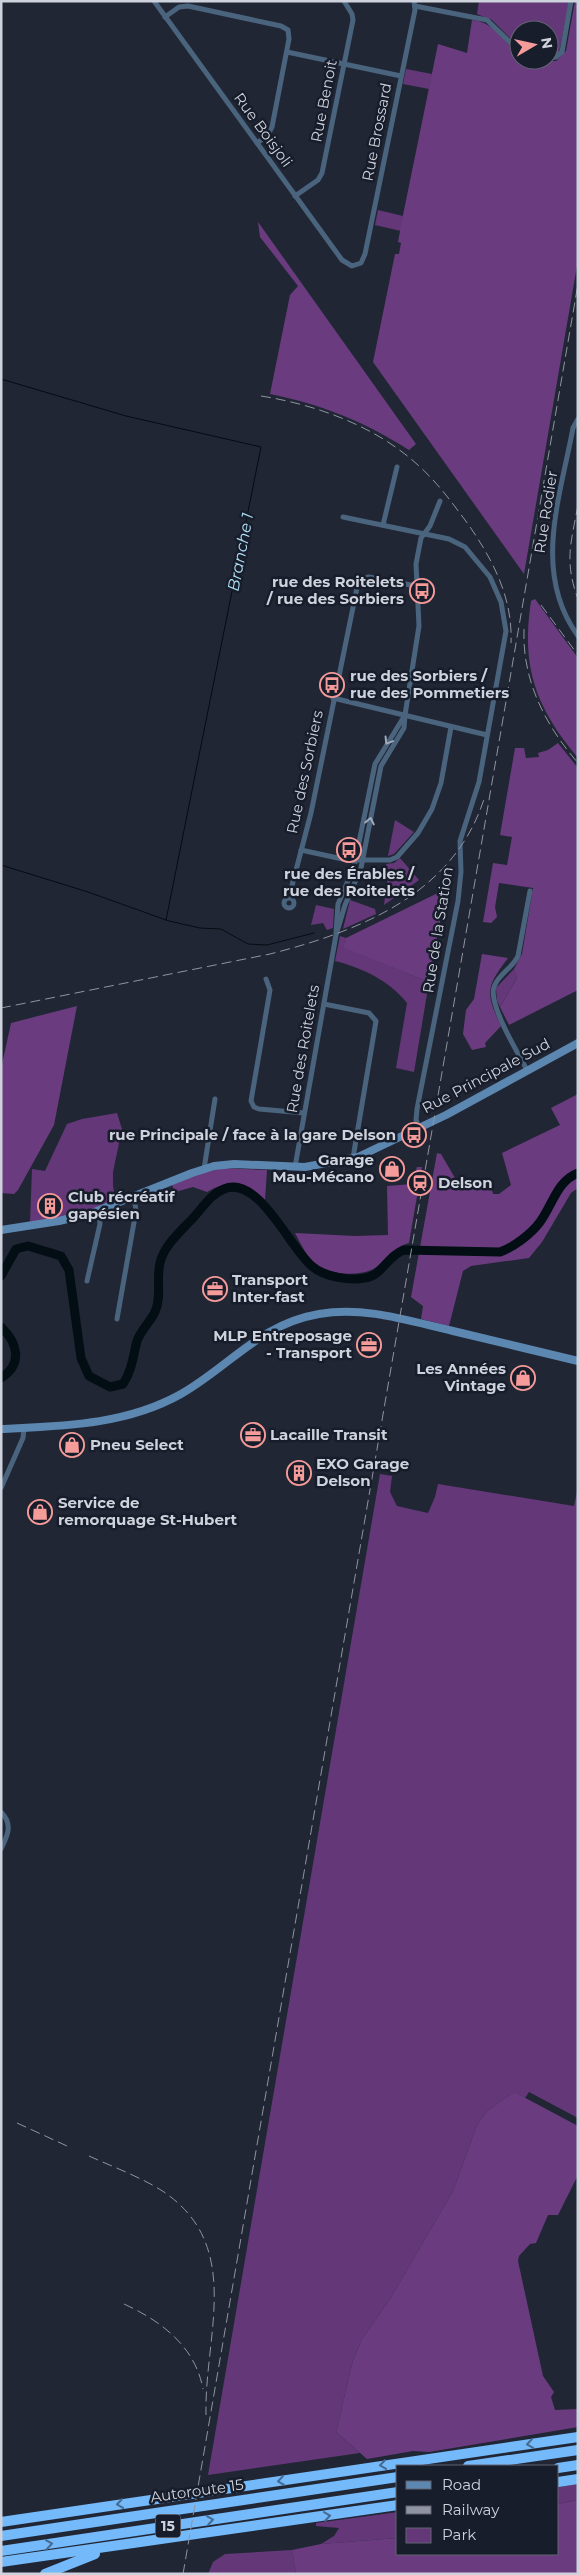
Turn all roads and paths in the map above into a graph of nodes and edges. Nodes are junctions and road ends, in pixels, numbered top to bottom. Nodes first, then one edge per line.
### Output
1 (154, 1) edge
2 (344, 1) edge
3 (572, 1) edge
4 (414, 4) edge
5 (165, 17) junction
6 (509, 41) edge
7 (287, 52) junction
8 (559, 56) edge
9 (344, 64) junction
10 (401, 76) junction
11 (257, 143) junction
12 (296, 196) junction
13 (357, 265) joint
14 (578, 419) edge
15 (397, 467) dead end
16 (440, 502) dead end
17 (343, 516) dead end
18 (383, 525) junction
19 (424, 534) junction
20 (416, 586) junction
21 (578, 636) edge
22 (333, 698) junction
23 (405, 715) junction
24 (451, 727) junction
25 (487, 735) junction
26 (373, 768) junction
27 (380, 770) junction
28 (301, 850) junction
29 (362, 859) junction
30 (355, 860) junction
31 (530, 891) dead end
32 (289, 897) dead end
33 (336, 935) junction
34 (266, 979) dead end
35 (324, 1004) junction
36 (578, 1042) edge
37 (527, 1070) junction
38 (215, 1099) dead end
39 (304, 1113) junction
40 (419, 1128) junction
41 (353, 1158) junction
42 (295, 1167) junction
43 (204, 1169) junction
44 (134, 1197) junction
45 (99, 1211) junction
46 (1, 1230) edge
47 (87, 1280) dead end
48 (117, 1319) dead end
49 (578, 1361) edge
50 (24, 1428) junction
51 (1, 1429) edge
52 (1, 1488) edge
53 (1, 1812) edge
54 (1, 1849) edge
55 (578, 2437) edge
56 (578, 2450) edge
57 (431, 2458) junction
58 (490, 2463) junction
59 (475, 2465) edge
60 (578, 2465) edge
61 (559, 2468) edge
62 (396, 2477) edge
63 (578, 2479) edge
64 (559, 2482) edge
65 (396, 2492) edge
66 (396, 2505) edge
67 (1, 2522) edge
68 (1, 2536) edge
69 (123, 2546) junction
70 (1, 2551) edge
71 (1, 2562) edge
72 (45, 2574) edge

1 - 5 street, Rue Boisjoli
2 - 9 street, Rue Benoit
3 - 8 street
4 - 6 street
4 - 10 street, Rue Brossard
5 - 7 street
5 - 11 street, Rue Boisjoli
7 - 9 street
7 - 11 street
9 - 10 street
9 - 12 street, Rue Benoit
10 - 13 street, Rue Brossard
11 - 12 street, Rue Boisjoli
12 - 13 street, Rue Boisjoli
14 - 21 street, Rue Rodier
15 - 18 street
16 - 19 street, Rue des Roitelets
17 - 18 street, Rue de la Station
18 - 19 street, Rue de la Station
19 - 20 street, Rue des Roitelets
19 - 25 street, Rue de la Station
20 - 22 street, Rue des Sorbiers
20 - 23 street, Rue des Roitelets
22 - 23 street
22 - 28 street, Rue des Sorbiers
23 - 24 street
23 -> 26 street, Rue des Roitelets
23 - 27 street, Rue des Roitelets
24 - 25 street
24 - 29 street, Rue des Sorbiers
25 - 40 street, Rue de la Station
26 - 27 street
26 - 30 street, Rue des Roitelets
29 -> 27 street, Rue des Roitelets
28 - 30 street, Rue des Sorbiers
28 - 32 street, Rue des Sorbiers
29 - 30 street, Rue des Sorbiers
29 - 33 street, Rue des Roitelets
30 - 33 street, Rue des Roitelets
31 - 37 street
33 - 35 street, Rue des Roitelets
34 - 39 street
35 - 39 street, Rue des Roitelets
35 - 41 street
36 - 37 street, Rue Principale Sud
37 - 40 street, Rue Principale Sud
38 - 43 street
39 - 42 street, Rue des Roitelets
40 - 41 street, Rue Principale Sud
41 - 42 street, Rue Principale Sud
42 - 43 street, Rue Principale Sud
43 - 44 street, Rue Principale Sud
44 - 45 street, Rue Principale Sud
44 - 48 street
45 - 46 street, Rue Principale Sud
45 - 47 street
49 - 50 street
50 - 51 street
50 - 52 street
53 - 54 street
55 -> 57 highway
56 - 58 highway
57 - 58 highway
57 -> 67 highway
58 - 59 highway
60 - 61 highway
62 - 68 highway, Autoroute 15 / 15
63 - 64 highway
70 -> 65 highway, Autoroute 15 / 15
69 -> 66 highway
69 - 71 highway
69 - 72 highway

